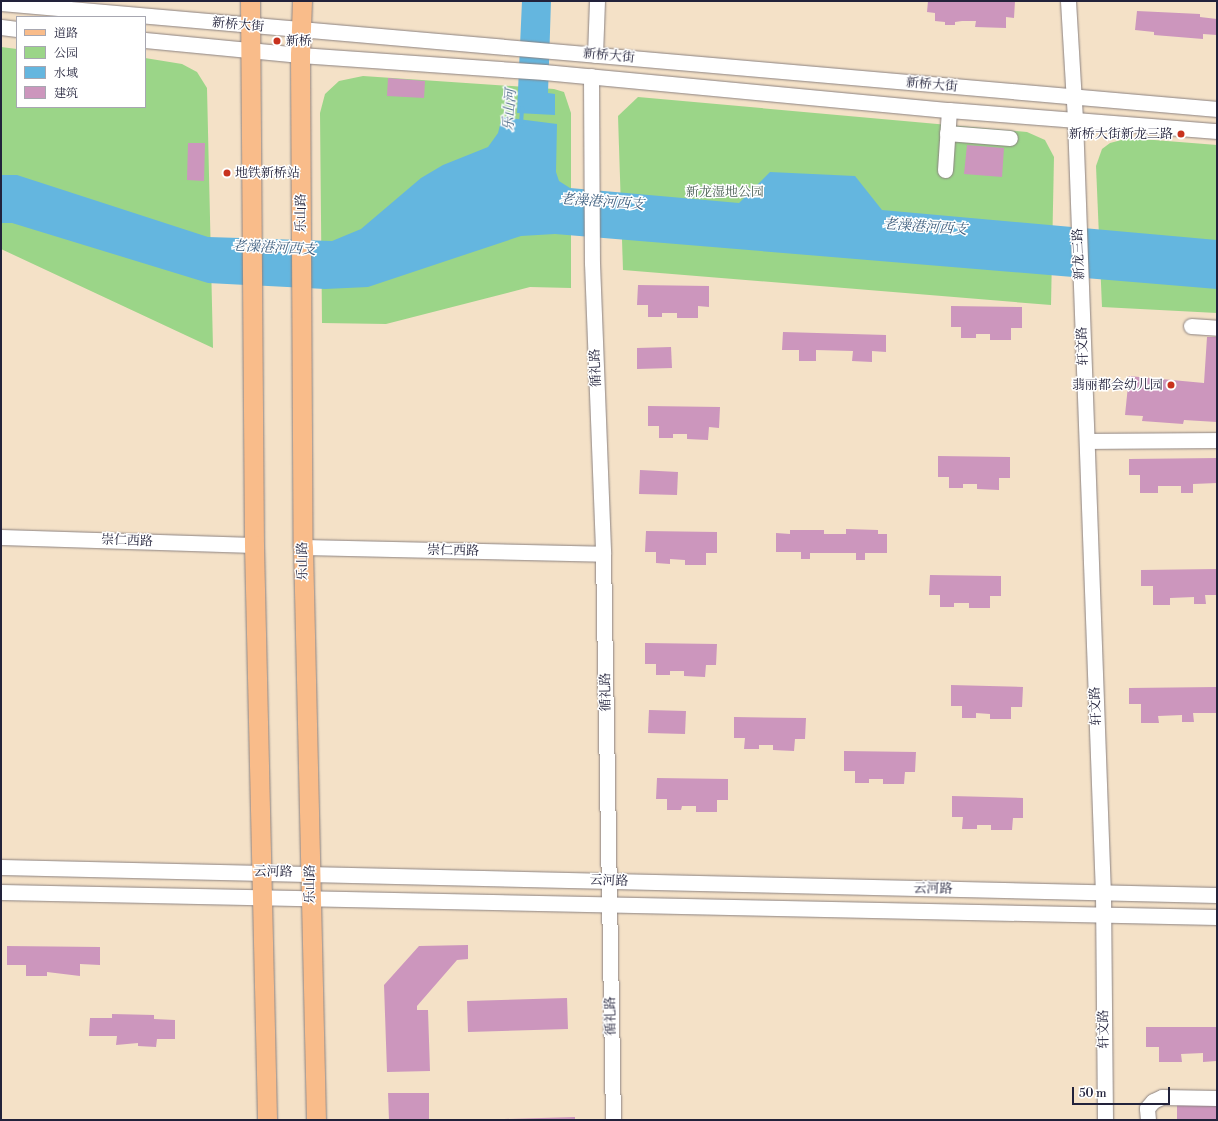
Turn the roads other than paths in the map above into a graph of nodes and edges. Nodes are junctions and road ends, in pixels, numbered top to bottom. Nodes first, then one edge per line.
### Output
1 (250, 1) edge
2 (302, 1) edge
3 (597, 1) edge
4 (1068, 1) edge
5 (1, 3) edge
6 (141, 16) edge
7 (146, 16) edge
8 (249, 26) junction
9 (1, 27) edge
10 (16, 29) edge
11 (302, 30) junction
12 (146, 40) edge
13 (248, 50) junction
14 (300, 55) junction
15 (595, 55) junction
16 (591, 76) junction
17 (1074, 98) junction
18 (1217, 109) edge
19 (949, 110) junction
20 (1075, 120) junction
21 (1217, 131) edge
22 (947, 133) junction
23 (1010, 138) dead end
24 (945, 170) dead end
25 (1080, 291) joint
26 (1191, 326) dead end
27 (1217, 328) edge
28 (1217, 431) edge
29 (1195, 440) junction
30 (1217, 440) edge
31 (1086, 441) junction
32 (1, 537) edge
33 (254, 545) junction
34 (303, 547) junction
35 (603, 554) junction
36 (1, 867) edge
37 (263, 871) junction
38 (310, 872) junction
39 (609, 881) junction
40 (1, 892) edge
41 (1103, 893) junction
42 (1217, 895) edge
43 (263, 898) junction
44 (310, 898) junction
45 (609, 904) junction
46 (1103, 914) junction
47 (1217, 917) edge
48 (1217, 1098) edge
49 (267, 1120) edge
50 (316, 1120) edge
51 (613, 1120) edge
52 (1105, 1120) edge
53 (1148, 1120) edge

1 - 8 main road
2 - 11 main road, 乐山路
3 - 15 street
4 - 17 street
5 - 6 street, 新桥大街
7 - 8 street, 新桥大街
8 - 11 street, 新桥大街
8 - 13 main road
9 - 10 street
11 - 14 main road, 乐山路
11 - 15 street, 新桥大街
12 - 13 street, 新桥大街
13 - 14 street, 新桥大街
13 - 33 main road
14 - 16 street, 新桥大街
14 - 34 main road, 乐山路
15 - 17 street, 新桥大街
16 - 19 street, 新桥大街
16 - 35 street, 循礼路
17 - 18 street, 新桥大街
17 - 20 street
19 - 20 street, 新桥大街
19 - 22 street
20 - 21 street, 新桥大街
20 - 25 street, 新龙三路
22 - 23 street
22 - 24 street
25 - 31 street, 轩文路
26 - 27 street
28 - 29 street
29 - 30 street
29 - 31 street
31 - 41 street, 轩文路
32 - 33 street, 崇仁西路
33 - 37 main road
34 - 35 street, 崇仁西路
34 - 38 main road, 乐山路
35 - 39 street, 循礼路
36 - 37 street, 云河路
37 - 38 street, 云河路
37 - 43 main road
38 - 39 street, 云河路
38 - 44 main road, 乐山路
39 - 41 street, 云河路
39 - 45 street, 循礼路
40 - 43 street, 云河路
41 - 42 street, 云河路
41 - 46 street, 轩文路
43 - 44 street, 云河路
43 - 49 main road
44 - 45 street, 云河路
44 - 50 main road, 乐山路
45 - 46 street, 云河路
45 - 51 street, 循礼路
46 - 47 street, 云河路
46 - 52 street, 轩文路
48 - 53 street

